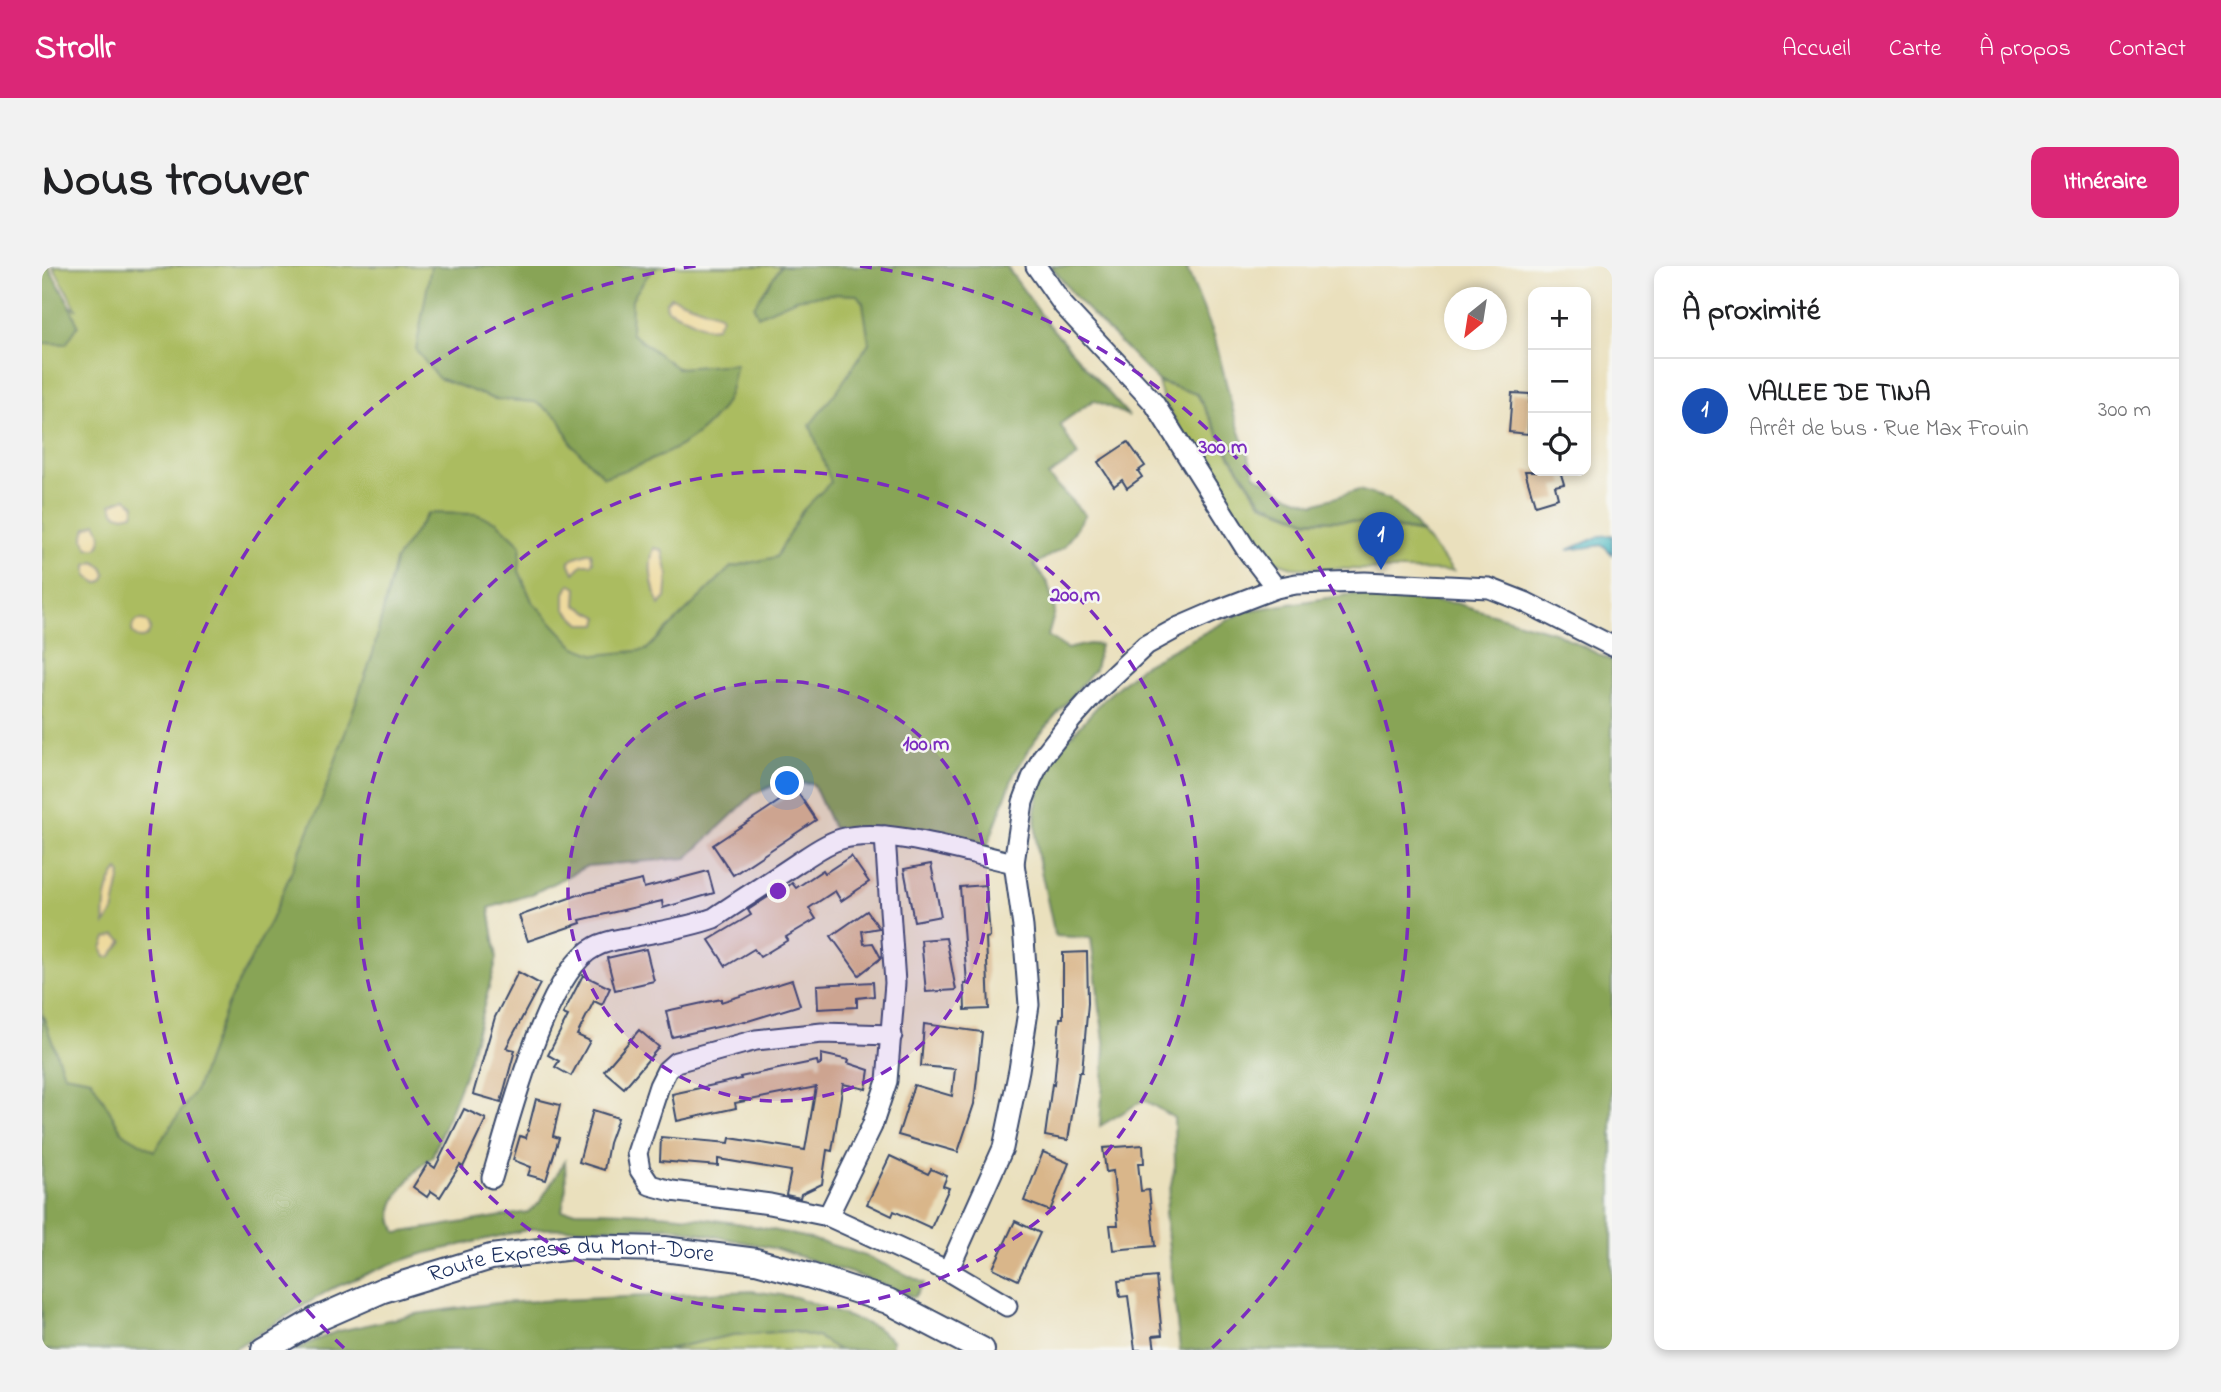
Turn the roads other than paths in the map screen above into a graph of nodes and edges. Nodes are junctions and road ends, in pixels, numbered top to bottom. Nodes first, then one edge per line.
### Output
1 (1036, 266) edge
2 (1276, 588) junction
3 (1612, 646) edge
4 (885, 836) junction
5 (1014, 863) junction
6 (892, 1035) junction
7 (492, 1178) dead end
8 (828, 1216) junction
9 (948, 1271) junction
10 (1007, 1306) dead end
11 (264, 1350) edge
12 (982, 1350) edge

1 - 2 street
2 - 3 street
2 - 5 street
4 - 5 street
4 - 6 street
4 - 7 street
5 - 9 street
6 - 8 street
6 - 8 street
8 - 9 street
9 - 10 street
11 - 12 main road, Route Express du Mont-Dore

